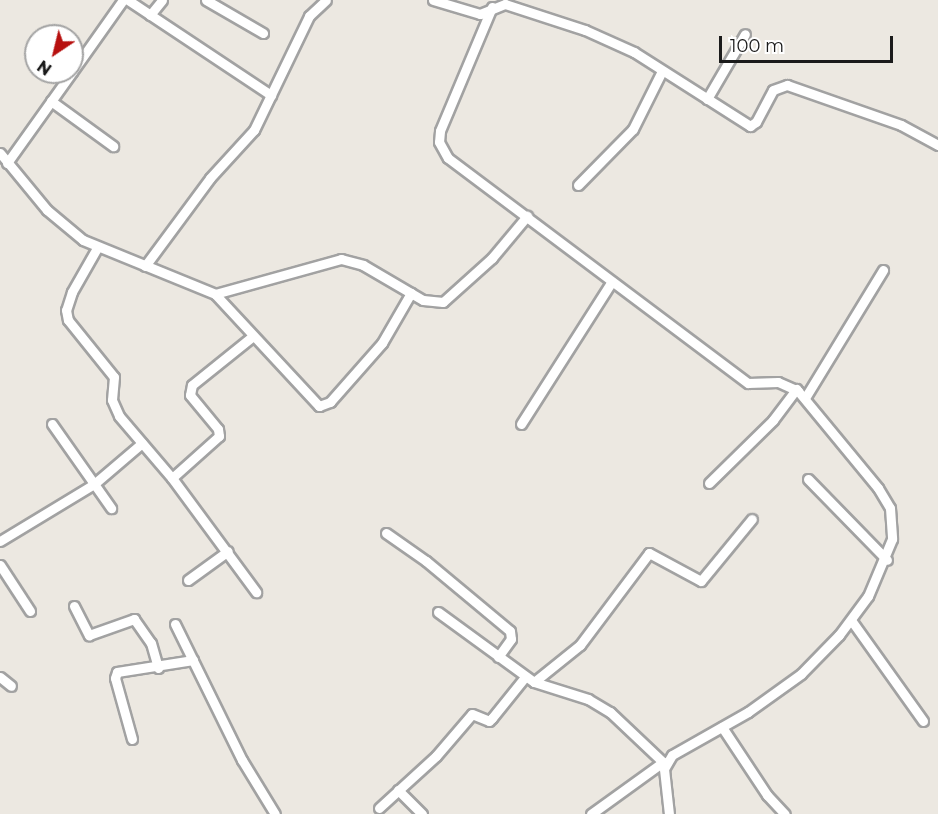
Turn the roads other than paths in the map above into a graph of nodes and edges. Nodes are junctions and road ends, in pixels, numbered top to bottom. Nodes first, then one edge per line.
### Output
1 (123, 0) edge
2 (128, 0) edge
3 (162, 0) edge
4 (206, 0) edge
5 (326, 0) edge
6 (433, 0) edge
7 (492, 8) junction
8 (150, 15) junction
9 (263, 33) dead end
10 (745, 34) dead end
11 (84, 55) edge
12 (662, 71) junction
13 (63, 84) edge
14 (271, 95) junction
15 (707, 99) junction
16 (51, 101) junction
17 (938, 145) edge
18 (113, 146) dead end
19 (0, 153) edge
20 (7, 163) junction
21 (578, 185) dead end
22 (526, 216) junction
23 (97, 248) junction
24 (145, 266) junction
25 (883, 270) dead end
26 (612, 281) junction
27 (411, 293) junction
28 (215, 294) junction
29 (253, 336) junction
30 (796, 389) junction
31 (805, 398) junction
32 (52, 424) dead end
33 (521, 424) dead end
34 (142, 443) junction
35 (172, 478) junction
36 (808, 479) dead end
37 (709, 483) dead end
38 (94, 484) junction
39 (111, 508) dead end
40 (752, 519) dead end
41 (386, 533) dead end
42 (0, 541) edge
43 (228, 551) junction
44 (887, 560) junction
45 (0, 565) edge
46 (3, 576) edge
47 (188, 580) dead end
48 (256, 592) dead end
49 (74, 606) dead end
50 (30, 611) dead end
51 (438, 612) dead end
52 (851, 620) junction
53 (175, 624) dead end
54 (498, 657) junction
55 (193, 660) junction
56 (158, 668) junction
57 (0, 677) edge
58 (529, 680) junction
59 (11, 686) dead end
60 (923, 721) dead end
61 (722, 727) junction
62 (132, 739) dead end
63 (664, 763) junction
64 (398, 790) junction
65 (379, 808) dead end
66 (275, 814) edge
67 (422, 814) edge
68 (591, 814) edge
69 (669, 814) edge
70 (785, 814) edge

1 - 11 street
2 - 8 street
3 - 8 street
4 - 9 street
5 - 14 street
6 - 7 street
7 - 12 street
7 - 22 street
8 - 14 street
10 - 15 street
12 - 15 street
12 - 21 street
13 - 16 street
14 - 24 street
15 - 17 street
16 - 18 street
16 - 20 street
19 - 20 street
20 - 23 street
22 - 26 street
22 - 27 street
23 - 24 street
23 - 34 street
24 - 28 street
25 - 31 street
26 - 30 street
26 - 33 street
27 - 28 street
27 - 29 street
28 - 29 street
29 - 35 street
30 - 31 street
30 - 37 street
31 - 44 street
32 - 38 street
34 - 35 street
34 - 38 street
35 - 43 street
36 - 44 street
38 - 39 street
38 - 42 street
40 - 58 street
41 - 54 street
43 - 47 street
43 - 48 street
44 - 52 street
45 - 46 street
46 - 50 street
49 - 56 street
51 - 54 street
52 - 60 street
52 - 61 street
53 - 55 street
54 - 58 street
55 - 56 street
55 - 66 street
56 - 62 street
57 - 59 street
58 - 63 street
58 - 64 street
61 - 63 street
61 - 70 street
63 - 68 street
63 - 69 street
64 - 65 street
64 - 67 street

